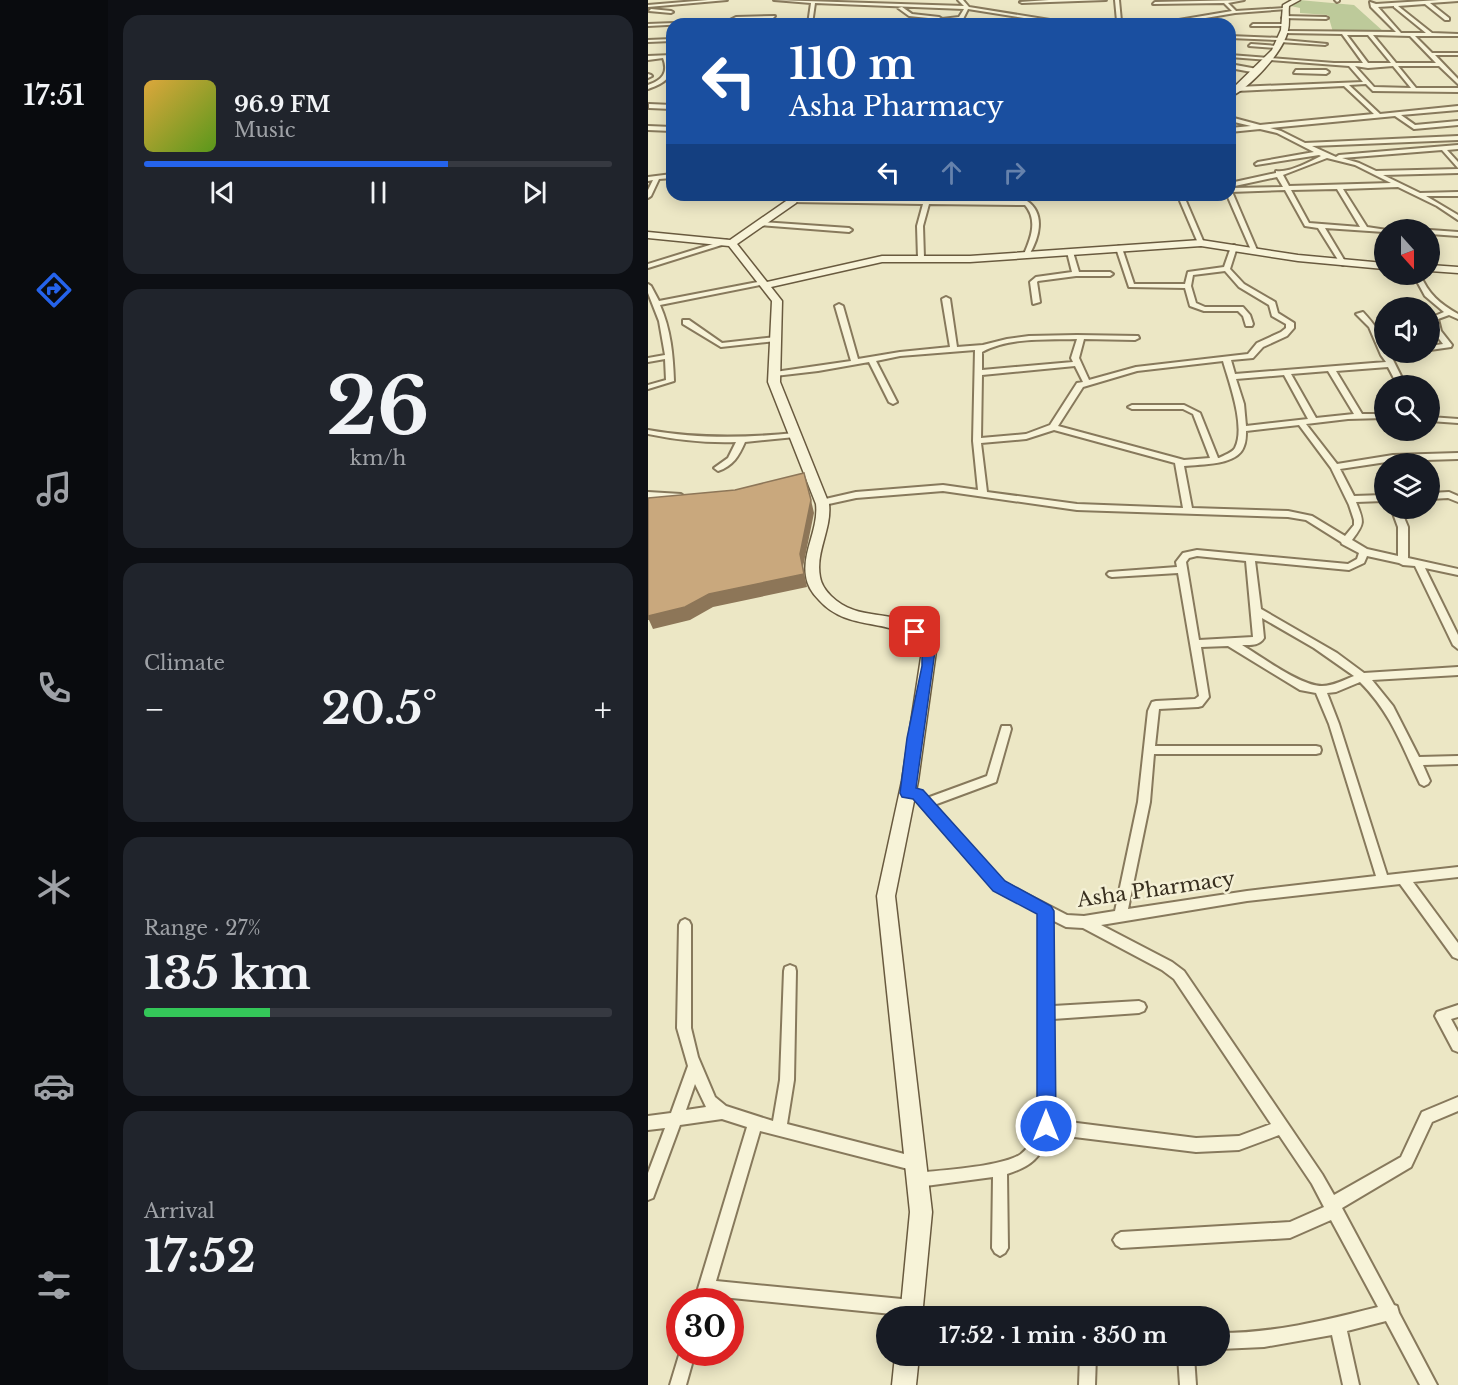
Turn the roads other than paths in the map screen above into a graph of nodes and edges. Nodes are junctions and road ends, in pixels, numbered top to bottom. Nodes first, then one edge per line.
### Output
1 (725, 0) edge
2 (778, 0) edge
3 (875, 0) edge
4 (960, 0) edge
5 (1104, 0) edge
6 (1117, 0) edge
7 (1242, 0) edge
8 (1458, 0) edge
9 (687, 1) edge
10 (1021, 1) edge
11 (1060, 1) edge
12 (1155, 1) edge
13 (1295, 1) edge
14 (790, 2) junction
15 (1222, 2) junction
16 (1398, 2) edge
17 (813, 3) junction
18 (1372, 3) edge
19 (1427, 3) junction
20 (838, 4) junction
21 (1258, 4) dead end
22 (656, 5) junction
23 (871, 5) junction
24 (648, 6) edge
25 (898, 7) junction
26 (694, 8) dead end
27 (966, 8) junction
28 (811, 9) junction
29 (671, 12) dead end
30 (1235, 12) junction
31 (775, 13) junction
32 (737, 14) dead end
33 (1003, 15) junction
34 (736, 18) edge
35 (810, 18) edge
36 (925, 18) edge
37 (961, 18) edge
38 (1002, 18) edge
39 (1025, 18) joint
40 (1065, 18) edge
41 (1119, 18) edge
42 (1156, 18) edge
43 (1203, 18) edge
44 (1326, 18) dead end
45 (1447, 19) dead end
46 (666, 24) edge
47 (648, 25) edge
48 (1253, 25) dead end
49 (1458, 28) edge
50 (1283, 30) junction
51 (1343, 33) junction
52 (1369, 33) junction
53 (1400, 34) junction
54 (1411, 34) junction
55 (1431, 34) junction
56 (1456, 35) edge
57 (1236, 36) edge
58 (666, 40) edge
59 (648, 41) edge
60 (1458, 41) edge
61 (1325, 44) dead end
62 (1251, 45) dead end
63 (1429, 54) junction
64 (1458, 54) edge
65 (1236, 56) edge
66 (664, 57) joint
67 (648, 58) edge
68 (1267, 59) junction
69 (666, 60) edge
70 (1319, 63) junction
71 (1438, 64) junction
72 (1350, 65) junction
73 (1368, 66) junction
74 (1395, 66) junction
75 (1236, 68) edge
76 (1257, 71) junction
77 (1296, 72) dead end
78 (1326, 72) junction
79 (666, 78) edge
80 (1458, 82) edge
81 (1365, 83) junction
82 (1336, 84) junction
83 (1345, 84) junction
84 (648, 87) edge
85 (1237, 89) joint
86 (1415, 90) junction
87 (1458, 90) edge
88 (649, 106) edge
89 (666, 106) edge
90 (1458, 108) edge
91 (1395, 113) junction
92 (1378, 115) junction
93 (1236, 120) edge
94 (1458, 123) edge
95 (648, 128) edge
96 (1266, 128) junction
97 (666, 129) edge
98 (1236, 130) edge
99 (1458, 138) edge
100 (1375, 142) junction
101 (1303, 145) junction
102 (1458, 147) edge
103 (1443, 148) junction
104 (1406, 151) junction
105 (1379, 153) junction
106 (1326, 155) junction
107 (1412, 158) dead end
108 (1258, 164) dead end
109 (1418, 165) dead end
110 (1458, 166) edge
111 (1424, 171) junction
112 (1458, 171) edge
113 (1278, 172) junction
114 (1375, 173) junction
115 (666, 177) edge
116 (648, 178) edge
117 (657, 178) junction
118 (1236, 184) edge
119 (1400, 185) junction
120 (1340, 188) junction
121 (1286, 189) junction
122 (1236, 192) edge
123 (1458, 194) edge
124 (1419, 195) junction
125 (648, 196) edge
126 (790, 201) edge
127 (849, 201) edge
128 (1005, 201) edge
129 (1183, 201) dead end
130 (1234, 201) edge
131 (885, 203) joint
132 (910, 203) joint
133 (926, 203) junction
134 (1005, 204) junction
135 (1457, 216) edge
136 (761, 224) junction
137 (1321, 226) junction
138 (1365, 229) junction
139 (1374, 229) edge
140 (849, 230) dead end
141 (1440, 233) edge
142 (1458, 234) edge
143 (648, 235) edge
144 (729, 243) junction
145 (1201, 243) junction
146 (1234, 247) junction
147 (1119, 248) junction
148 (1254, 250) junction
149 (1070, 252) junction
150 (1027, 254) junction
151 (921, 258) junction
152 (1343, 263) junction
153 (1374, 265) edge
154 (648, 266) edge
155 (1227, 269) junction
156 (1440, 269) edge
157 (1458, 270) edge
158 (1076, 274) junction
159 (1110, 274) dead end
160 (764, 284) junction
161 (1419, 285) edge
162 (648, 286) edge
163 (1188, 286) junction
164 (946, 299) dead end
165 (1035, 302) dead end
166 (657, 303) junction
167 (839, 306) dead end
168 (1449, 312) junction
169 (1360, 314) dead end
170 (1440, 316) edge
171 (1458, 317) edge
172 (1249, 324) dead end
173 (666, 327) junction
174 (1374, 330) edge
175 (1440, 335) edge
176 (1081, 338) junction
177 (1135, 338) dead end
178 (776, 339) junction
179 (1440, 346) edge
180 (982, 347) junction
181 (954, 349) junction
182 (670, 356) junction
183 (871, 358) junction
184 (1226, 358) junction
185 (648, 360) edge
186 (855, 362) junction
187 (1077, 364) junction
188 (1391, 364) joint
189 (1330, 368) junction
190 (1286, 372) junction
191 (978, 373) junction
192 (775, 374) junction
193 (1396, 375) edge
194 (1231, 377) junction
195 (1086, 381) junction
196 (648, 387) edge
197 (893, 402) dead end
198 (1132, 407) dead end
199 (1359, 415) junction
200 (1374, 416) edge
201 (1440, 419) edge
202 (1313, 420) junction
203 (1455, 420) edge
204 (1299, 422) junction
205 (1053, 427) junction
206 (1242, 429) junction
207 (1458, 430) edge
208 (648, 432) edge
209 (795, 435) junction
210 (742, 438) junction
211 (977, 441) junction
212 (1458, 456) edge
213 (1179, 461) junction
214 (1215, 461) junction
215 (1336, 467) junction
216 (718, 468) dead end
217 (983, 492) junction
218 (648, 495) edge
219 (1440, 495) edge
220 (697, 497) edge
221 (1374, 498) edge
222 (1351, 499) junction
223 (1458, 499) edge
224 (824, 502) junction
225 (1188, 510) junction
226 (1399, 519) edge
227 (1346, 542) junction
228 (1364, 552) junction
229 (1250, 558) junction
230 (1403, 562) junction
231 (1419, 565) junction
232 (1182, 570) junction
233 (1458, 572) edge
234 (1112, 574) dead end
235 (1257, 611) junction
236 (1229, 642) junction
237 (1194, 644) junction
238 (1458, 645) edge
239 (1458, 671) edge
240 (1362, 677) junction
241 (1320, 690) junction
242 (1006, 729) dead end
243 (1149, 750) junction
244 (1316, 750) dead end
245 (1458, 760) edge
246 (1416, 761) junction
247 (1425, 781) dead end
248 (908, 793) junction
249 (926, 803) junction
250 (1458, 872) edge
251 (1403, 878) junction
252 (1383, 880) junction
253 (1046, 911) junction
254 (1121, 915) junction
255 (1084, 922) junction
256 (685, 925) dead end
257 (1458, 953) edge
258 (790, 971) dead end
259 (1139, 1007) dead end
260 (1458, 1011) edge
261 (1046, 1013) junction
262 (1458, 1045) edge
263 (695, 1066) junction
264 (1458, 1104) edge
265 (722, 1112) junction
266 (674, 1120) junction
267 (755, 1123) junction
268 (648, 1124) edge
269 (1046, 1126) junction
270 (1282, 1127) junction
271 (779, 1129) junction
272 (1000, 1168) junction
273 (917, 1172) junction
274 (648, 1193) edge
275 (1333, 1208) junction
276 (1121, 1240) dead end
277 (1000, 1248) dead end
278 (706, 1288) edge
279 (744, 1298) edge
280 (912, 1306) edge
281 (876, 1309) edge
282 (1392, 1312) junction
283 (1338, 1325) junction
284 (1230, 1341) edge
285 (683, 1366) edge
286 (906, 1366) edge
287 (1088, 1366) edge
288 (1187, 1366) edge
289 (678, 1385) edge
290 (904, 1385) edge
291 (1087, 1385) edge
292 (1188, 1385) edge
293 (1351, 1385) edge
294 (1429, 1385) edge

1 - 9 street
2 - 14 street
3 - 23 street
4 - 27 street
5 - 11 street
6 - 41 street
7 - 15 street
8 - 19 street
9 - 22 street
9 - 26 street
10 - 11 street
10 - 39 street
11 - 40 street
12 - 15 street
12 - 42 street
13 - 21 street
13 - 50 main road
14 - 17 street
14 - 31 street
15 - 30 street
16 - 18 street
16 - 19 street
16 - 55 street
17 - 20 street
17 - 28 street
18 - 53 street
19 - 45 street
20 - 23 street
20 - 28 street
22 - 24 street
22 - 29 street
23 - 25 street
25 - 27 street
25 - 36 street
27 - 33 street
27 - 37 street
28 - 35 street
30 - 43 street
30 - 50 street
31 - 32 street
31 - 34 street
33 - 38 street
33 - 39 street
44 - 50 street
46 - 47 street
48 - 50 street
49 - 56 street
50 - 51 street
50 - 57 street
50 - 61 street
50 - 62 street
50 - 68 main road
51 - 52 street
51 - 73 street
52 - 53 street
52 - 74 street
53 - 54 street
54 - 55 street
54 - 63 street
55 - 56 street
56 - 60 street
58 - 59 street
63 - 64 street
63 - 71 street
65 - 68 street
66 - 67 street
66 - 69 street
68 - 70 street
68 - 76 main road
70 - 72 street
70 - 78 street
71 - 74 street
71 - 80 street
72 - 73 street
72 - 81 street
73 - 74 street
74 - 86 street
75 - 76 street
76 - 85 main road
77 - 78 street
78 - 82 street
79 - 84 street
81 - 83 street
81 - 86 street
82 - 83 street
82 - 85 street
83 - 92 street
84 - 88 street
86 - 87 street
88 - 89 street
90 - 91 street
91 - 92 street
91 - 94 street
92 - 96 street
93 - 96 street
95 - 97 street
96 - 98 street
96 - 101 street
99 - 100 street
100 - 101 street
100 - 105 street
101 - 106 street
102 - 103 street
103 - 104 street
103 - 110 street
104 - 105 street
104 - 107 street
105 - 106 street
106 - 108 street
106 - 113 street
106 - 114 street
109 - 111 street
111 - 112 street
111 - 114 street
113 - 118 street
113 - 121 street
114 - 119 street
115 - 117 street
116 - 117 street
117 - 125 street
119 - 120 street
119 - 124 street
120 - 121 street
120 - 138 street
121 - 122 street
121 - 137 street
123 - 124 street
124 - 135 street
126 - 136 main road
127 - 131 street
128 - 134 street
129 - 145 street
130 - 148 street
131 - 132 street
132 - 133 street
133 - 134 street
133 - 151 street
134 - 150 street
136 - 140 street
136 - 144 main road
137 - 138 street
137 - 152 street
138 - 139 street
141 - 142 street
143 - 144 main road
144 - 154 street
144 - 160 main road
145 - 146 main road
145 - 147 main road
146 - 148 main road
146 - 155 street
147 - 149 main road
147 - 163 street
148 - 152 main road
149 - 150 main road
149 - 158 street
150 - 151 main road
151 - 160 main road
152 - 153 main road
155 - 163 street
155 - 184 street
156 - 157 main road
158 - 159 street
158 - 165 street
160 - 166 street
160 - 178 main road
161 - 168 street
162 - 166 street
163 - 172 street
164 - 181 street
166 - 173 street
167 - 186 street
168 - 170 street
168 - 171 street
169 - 174 street
173 - 178 street
173 - 182 street
175 - 179 street
176 - 177 street
176 - 180 street
176 - 187 street
178 - 192 main road
180 - 181 street
180 - 191 street
181 - 183 street
182 - 185 street
182 - 196 street
183 - 186 street
183 - 197 street
184 - 194 street
184 - 195 street
186 - 192 street
187 - 191 street
187 - 195 street
188 - 189 street
188 - 193 street
189 - 190 street
189 - 199 street
190 - 194 street
190 - 202 street
191 - 211 street
192 - 209 main road
194 - 206 street
195 - 205 street
198 - 214 street
199 - 200 street
199 - 202 street
201 - 203 street
202 - 204 street
203 - 207 street
204 - 206 street
204 - 215 street
205 - 211 street
205 - 213 street
206 - 214 street
208 - 210 street
209 - 210 street
209 - 224 main road
210 - 216 street
211 - 217 street
212 - 215 street
213 - 214 street
213 - 225 street
215 - 222 street
217 - 224 street
217 - 225 street
218 - 220 street
219 - 223 street
221 - 222 street
222 - 227 street
224 - 248 main road
225 - 227 street
226 - 230 street
227 - 228 street
228 - 229 street
228 - 230 street
229 - 232 street
229 - 235 street
230 - 231 street
231 - 233 street
231 - 238 street
232 - 234 street
232 - 237 street
235 - 236 street
235 - 240 street
236 - 237 street
236 - 241 street
237 - 243 street
239 - 240 street
240 - 241 street
240 - 246 street
241 - 252 street
242 - 249 street
243 - 244 street
243 - 254 street
245 - 246 street
246 - 247 street
248 - 249 street, Asha Pharmacy
248 - 273 main road
249 - 253 street, Asha Pharmacy
250 - 251 street, Asha Pharmacy
251 - 252 street, Asha Pharmacy
251 - 257 street
252 - 254 street, Asha Pharmacy
253 - 255 street, Asha Pharmacy
253 - 261 street
254 - 255 street, Asha Pharmacy
255 - 270 street
256 - 263 street
258 - 271 street
259 - 261 street
260 - 262 street
261 - 269 street
263 - 265 street
263 - 266 street
264 - 275 street
265 - 266 street
265 - 267 street
266 - 268 street
266 - 274 street
267 - 271 street
267 - 278 street
269 - 270 street
269 - 272 street
270 - 275 street
271 - 273 street
272 - 273 street
272 - 277 street
273 - 280 main road
275 - 276 street
275 - 282 street
279 - 281 street
282 - 283 street
282 - 294 street
283 - 284 street
283 - 293 street
285 - 289 street
286 - 290 main road
287 - 291 street
288 - 292 street

